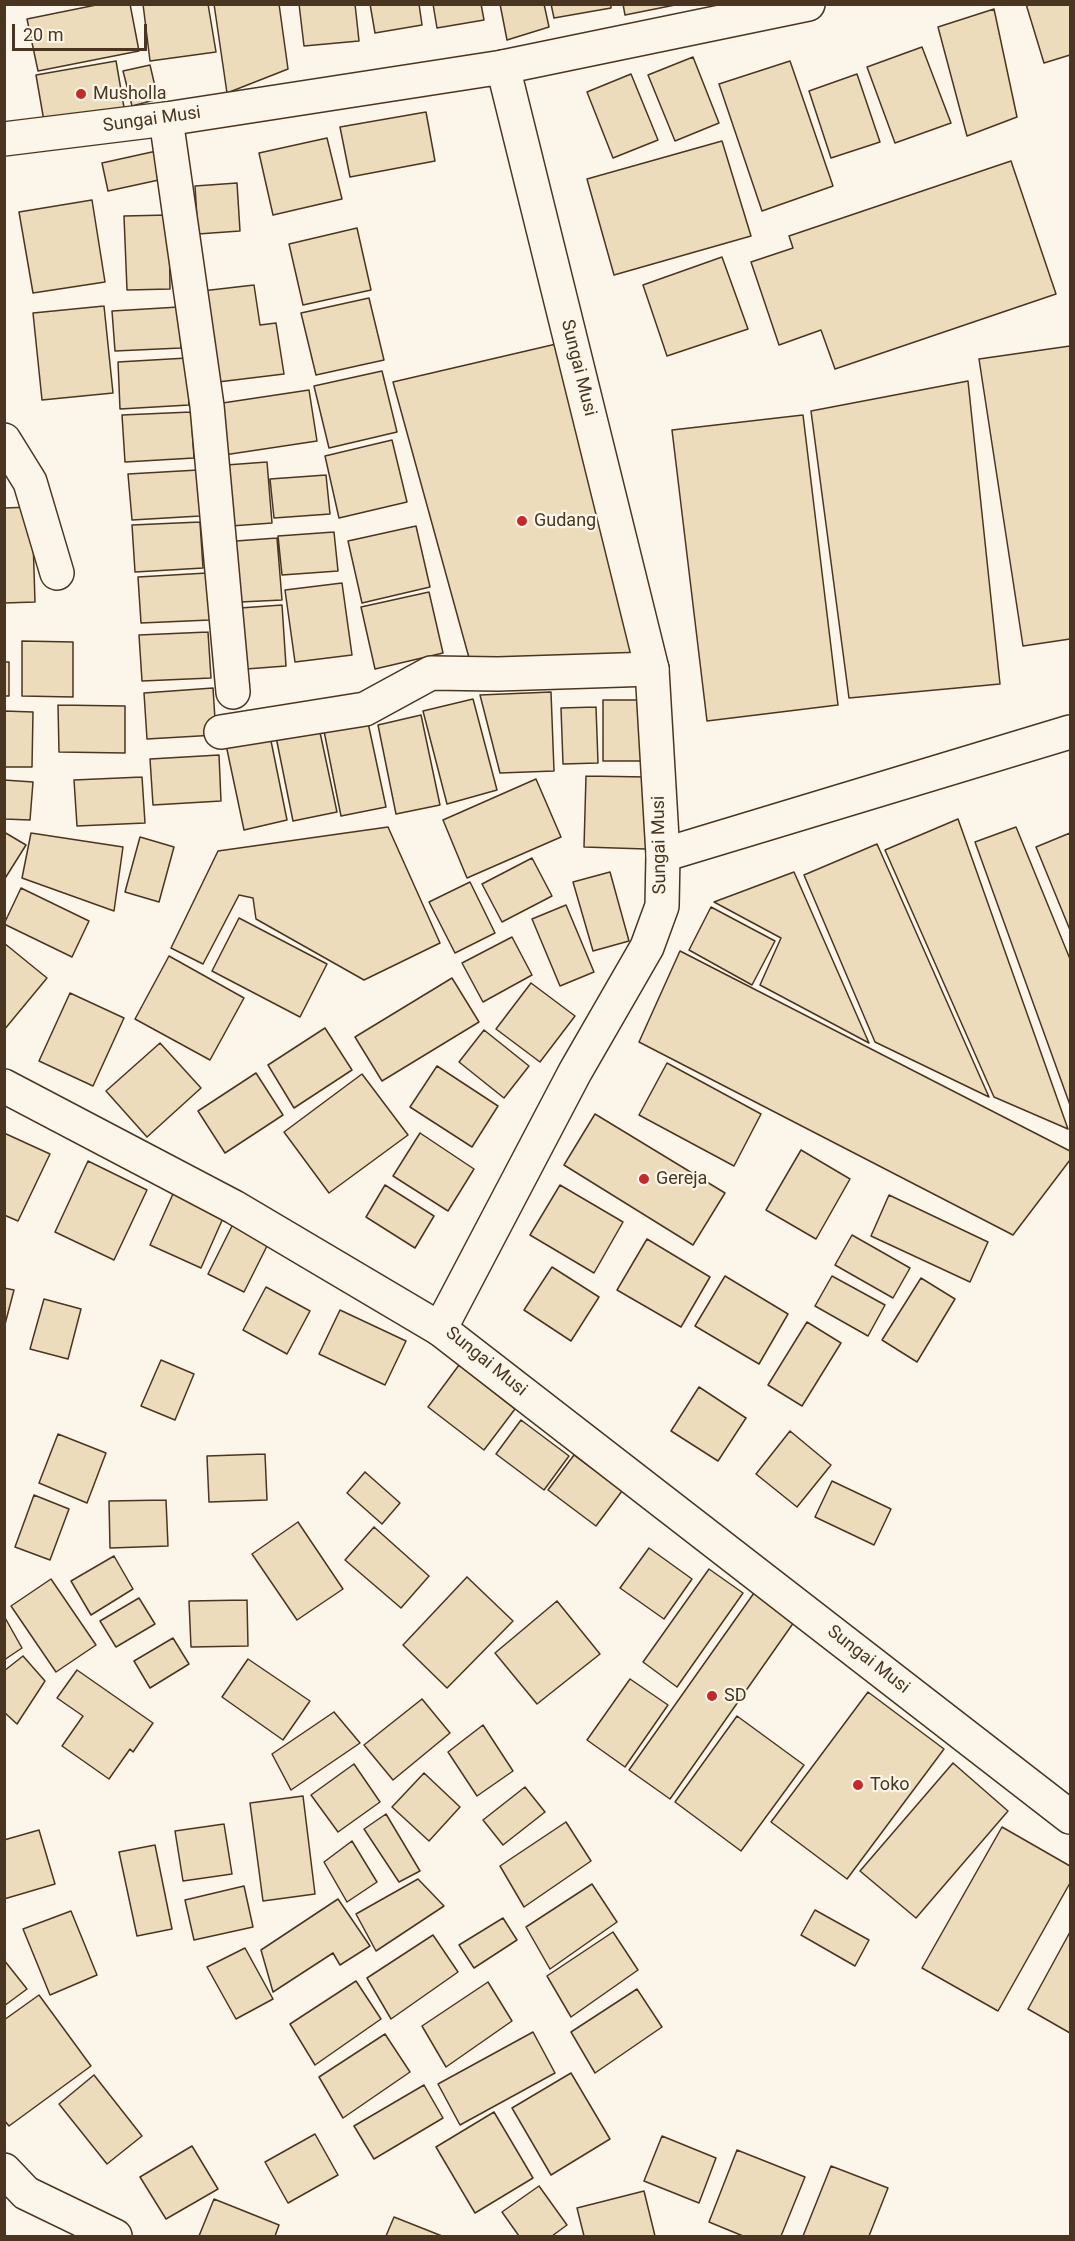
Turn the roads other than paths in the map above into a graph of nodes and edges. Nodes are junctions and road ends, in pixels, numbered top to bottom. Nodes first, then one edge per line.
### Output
1 (808, 4) edge
2 (503, 67) junction
3 (166, 119) junction
4 (4, 139) edge
5 (4, 440) edge
6 (57, 573) dead end
7 (652, 669) junction
8 (234, 692) dead end
9 (221, 732) dead end
10 (1071, 732) edge
11 (663, 855) junction
12 (4, 1086) edge
13 (440, 1329) junction
14 (1071, 1817) edge
15 (4, 2170) edge
16 (115, 2236) edge

1 - 2 street
2 - 3 street, Sungai Musi
2 - 7 street, Sungai Musi
3 - 4 street, Sungai Musi
3 - 8 street
5 - 6 street
7 - 9 street
7 - 11 street, Sungai Musi
10 - 11 street
11 - 13 street, Sungai Musi
12 - 13 street
13 - 14 street, Sungai Musi
15 - 16 street

